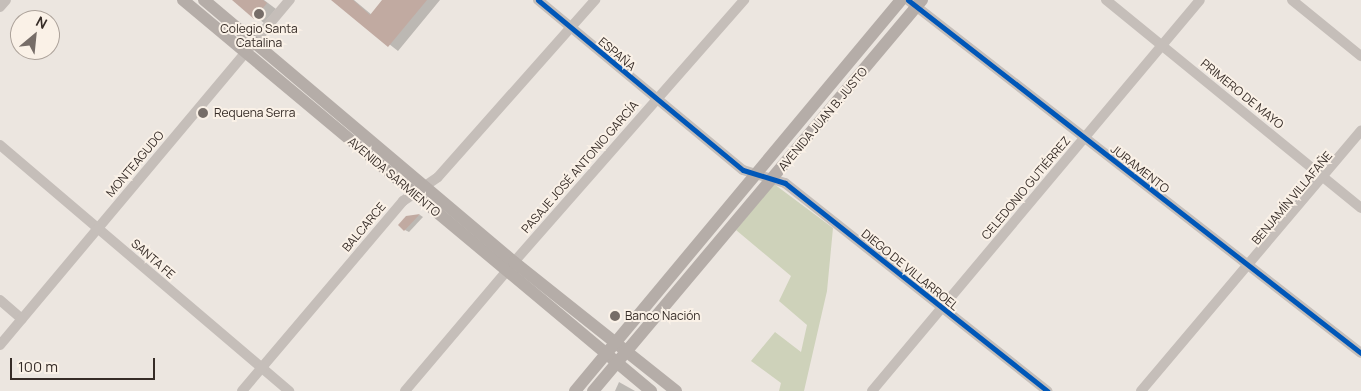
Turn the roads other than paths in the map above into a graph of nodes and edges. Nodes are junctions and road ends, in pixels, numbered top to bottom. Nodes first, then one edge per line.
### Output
1 (6, 0) edge
2 (183, 0) edge
3 (204, 0) edge
4 (290, 0) edge
5 (538, 0) edge
6 (595, 0) edge
7 (744, 0) edge
8 (901, 0) edge
9 (1106, 0) edge
10 (1200, 0) edge
11 (1292, 0) edge
12 (915, 2) edge
13 (0, 7) edge
14 (570, 27) junction
15 (254, 42) junction
16 (1162, 45) junction
17 (245, 52) junction
18 (1361, 56) edge
19 (656, 100) junction
20 (1361, 131) edge
21 (1084, 138) junction
22 (0, 145) edge
23 (756, 176) junction
24 (774, 178) junction
25 (1324, 178) junction
26 (425, 185) junction
27 (412, 193) junction
28 (1361, 208) edge
29 (98, 228) junction
30 (1248, 266) junction
31 (510, 267) junction
32 (0, 300) edge
33 (942, 308) junction
34 (22, 319) junction
35 (615, 344) junction
36 (0, 345) edge
37 (625, 352) junction
38 (1361, 353) edge
39 (606, 355) junction
40 (616, 364) junction
41 (261, 368) junction
42 (242, 391) edge
43 (289, 391) edge
44 (405, 391) edge
45 (574, 391) edge
46 (593, 391) edge
47 (651, 391) edge
48 (676, 391) edge
49 (872, 391) edge
50 (1047, 391) edge
51 (1141, 391) edge

1 - 13 street
2 - 17 main road, AVENIDA SARMIENTO
3 - 15 main road, AVENIDA SARMIENTO
4 - 15 street, MONTEAGUDO
5 - 14 street, ESPAÑA
6 - 14 street, BALCARCE
7 - 19 street, PASAJE JOSÉ ANTONIO GARCÍA
8 - 23 main road, AVENIDA JUAN B. JUSTO
9 - 16 street, PRIMERO DE MAYO
10 - 16 street, CELEDONIO GUTIÉRREZ
11 - 18 street
12 - 21 street, JURAMENTO
12 - 24 main road, AVENIDA JUAN B. JUSTO
14 - 19 street, ESPAÑA
14 - 26 street, BALCARCE
15 - 17 street, MONTEAGUDO
15 - 26 main road, AVENIDA SARMIENTO
16 - 21 street, CELEDONIO GUTIÉRREZ
16 - 25 street, PRIMERO DE MAYO
17 - 27 main road, AVENIDA SARMIENTO
17 - 29 street, MONTEAGUDO
19 - 23 street, ESPAÑA
19 - 31 street, PASAJE JOSÉ ANTONIO GARCÍA
20 - 25 street, BENJAMÍN VILLAFAÑE
21 - 30 street, JURAMENTO
21 - 33 street, CELEDONIO GUTIÉRREZ
22 - 29 street, SANTA FE
23 - 24 street
23 - 35 main road, AVENIDA JUAN B. JUSTO
24 - 33 street, DIEGO DE VILLARROEL
24 - 37 main road, AVENIDA JUAN B. JUSTO
25 - 28 street, PRIMERO DE MAYO
25 - 30 street, BENJAMÍN VILLAFAÑE
26 - 27 street, BALCARCE
26 - 31 main road, AVENIDA SARMIENTO
27 - 31 main road, AVENIDA SARMIENTO
27 - 41 street, BALCARCE
29 - 34 street, MONTEAGUDO
29 - 41 street, SANTA FE
30 - 38 street, JURAMENTO
30 - 51 street, BENJAMÍN VILLAFAÑE
31 - 35 main road, AVENIDA SARMIENTO
31 - 39 main road, AVENIDA SARMIENTO
31 - 44 street, PASAJE JOSÉ ANTONIO GARCÍA
32 - 34 street
33 - 49 street, CELEDONIO GUTIÉRREZ
33 - 50 street, DIEGO DE VILLARROEL
34 - 36 street, MONTEAGUDO
35 - 37 main road, AVENIDA SARMIENTO
35 - 39 main road, AVENIDA JUAN B. JUSTO
37 - 40 main road, AVENIDA JUAN B. JUSTO
37 - 48 main road, AVENIDA SARMIENTO
39 - 40 main road, AVENIDA SARMIENTO
39 - 45 main road, AVENIDA JUAN B. JUSTO
40 - 46 main road, AVENIDA JUAN B. JUSTO
40 - 47 main road, AVENIDA SARMIENTO
41 - 42 street, BALCARCE
41 - 43 street, SANTA FE

